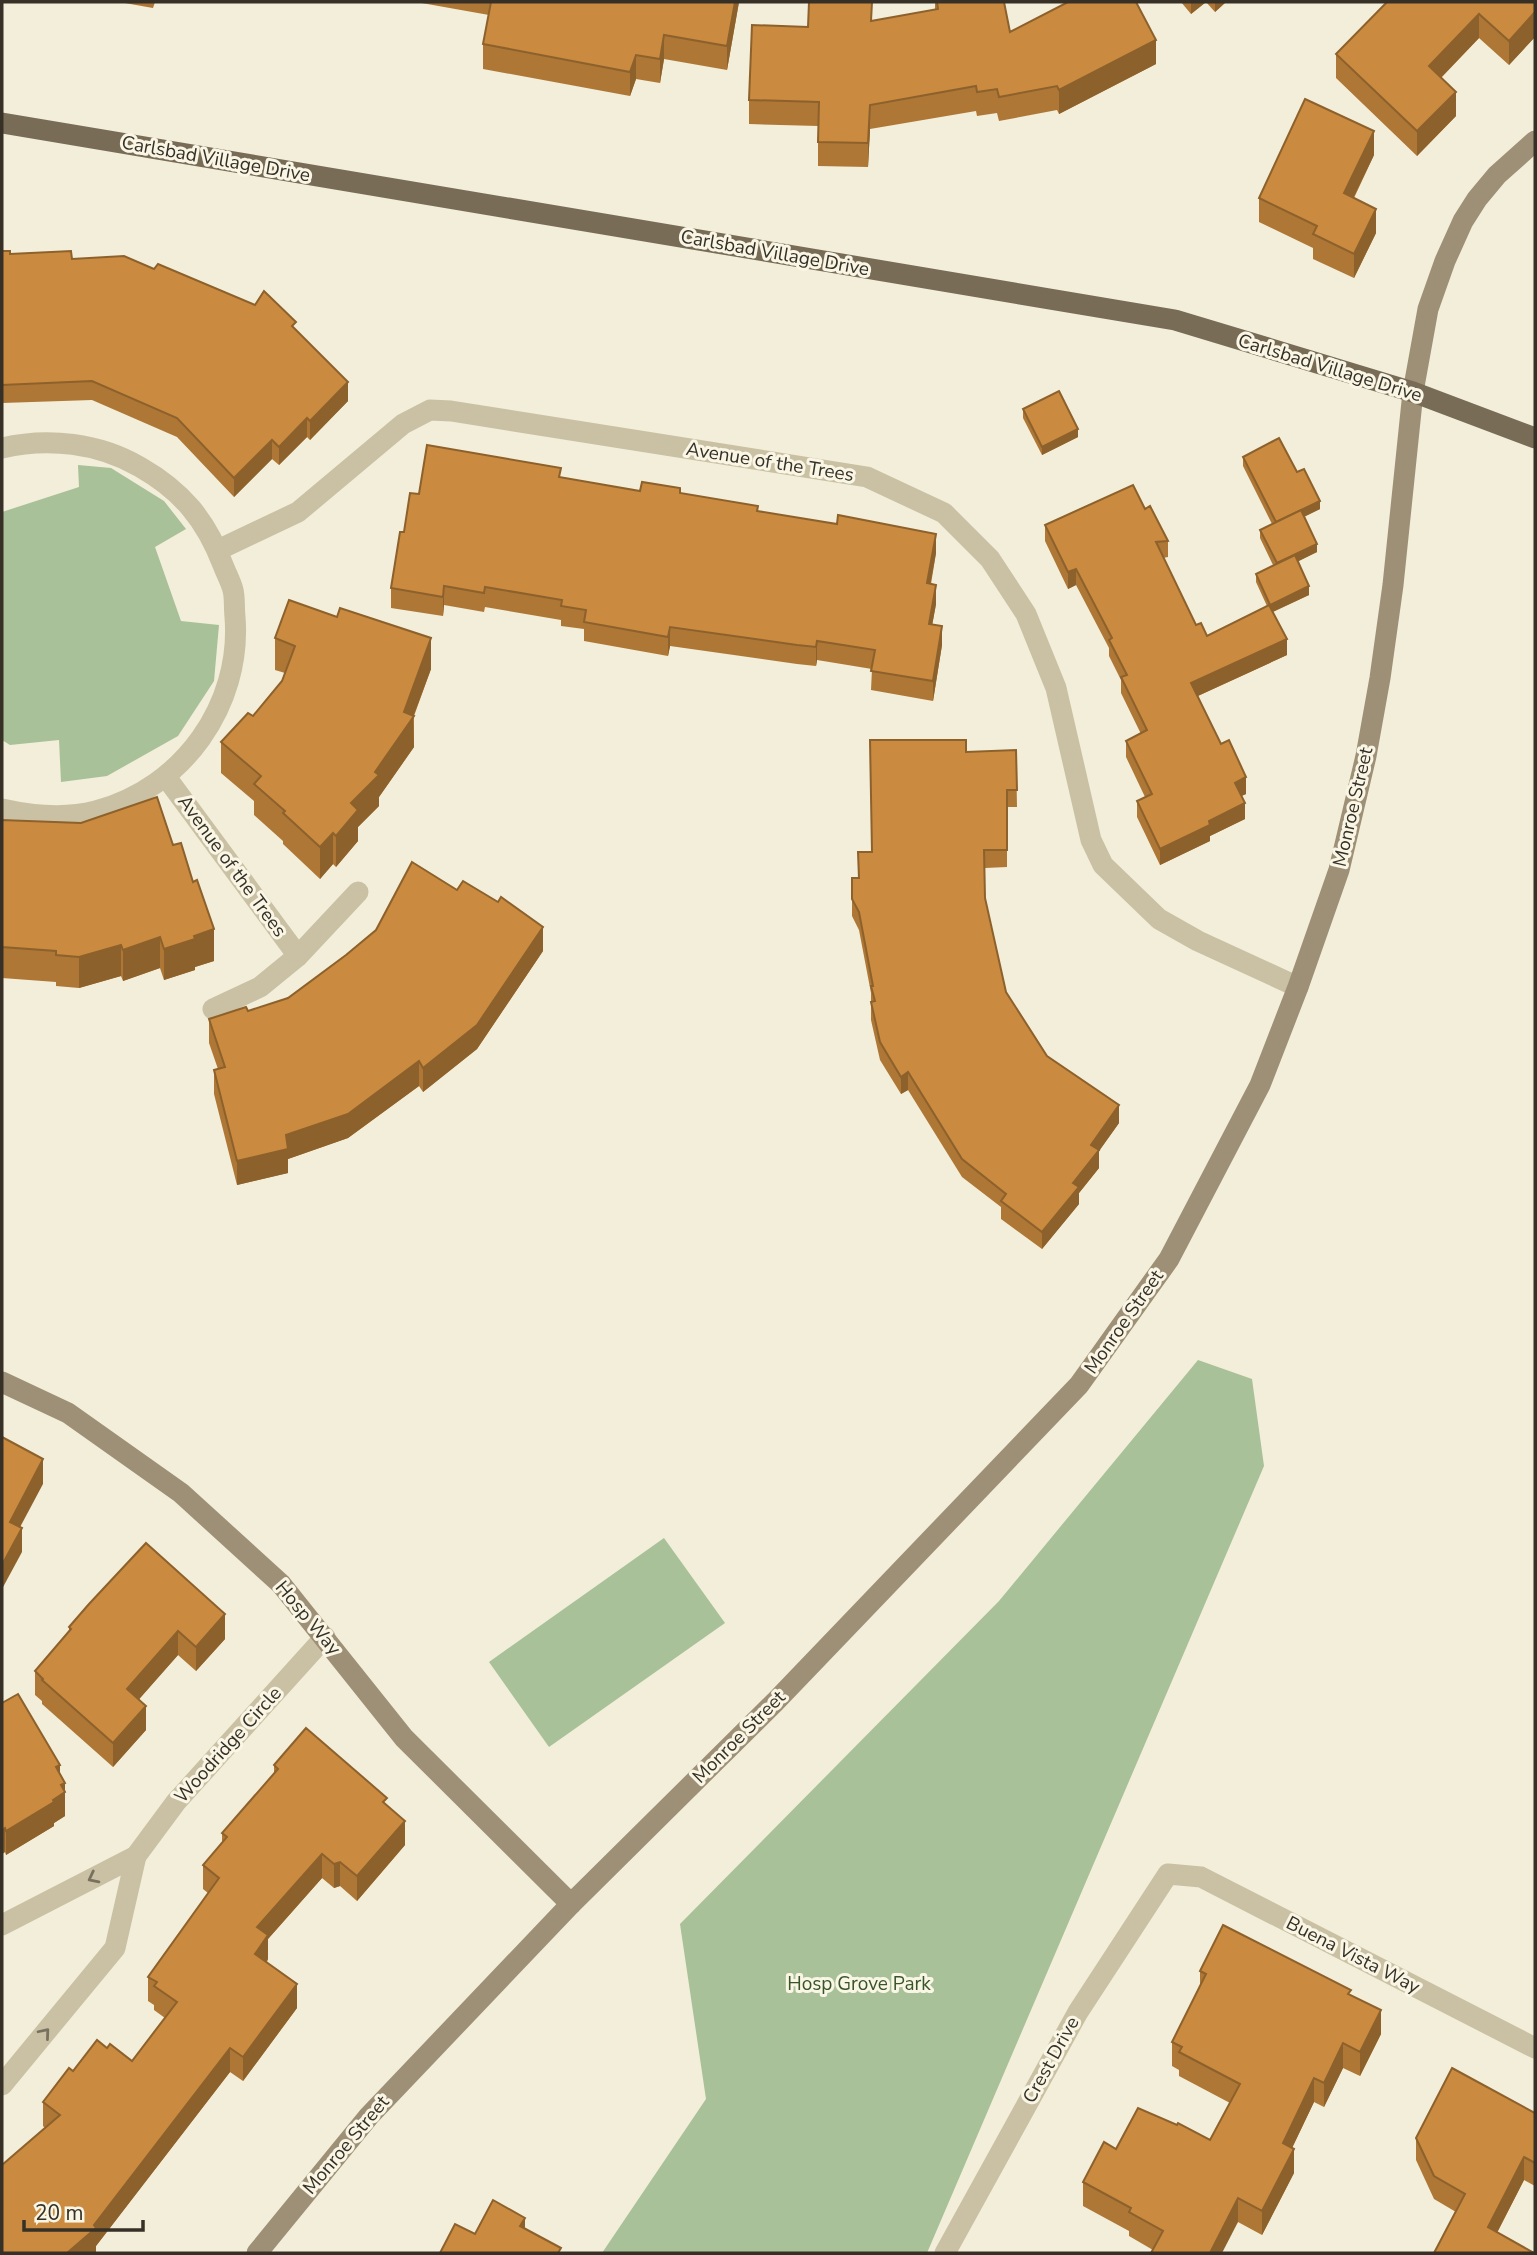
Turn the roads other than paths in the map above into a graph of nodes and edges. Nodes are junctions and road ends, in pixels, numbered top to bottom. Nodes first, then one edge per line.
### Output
1 (2, 123) edge
2 (1535, 141) edge
3 (1413, 392) junction
4 (1535, 438) edge
5 (2, 448) edge
6 (218, 550) junction
7 (166, 776) junction
8 (2, 809) edge
9 (358, 892) dead end
10 (298, 956) junction
11 (1298, 987) junction
12 (213, 1009) dead end
13 (2, 1382) edge
14 (325, 1637) junction
15 (136, 1856) junction
16 (1168, 1874) joint
17 (571, 1904) junction
18 (2, 1925) edge
19 (1535, 2048) edge
20 (2, 2085) edge
21 (257, 2253) edge
22 (945, 2253) edge

1 - 3 main road, Carlsbad Village Drive
2 - 3 main road, Monroe Street
3 - 4 main road, Carlsbad Village Drive
3 - 11 main road, Monroe Street
5 - 6 street, Avenue of the Trees
6 - 7 street, Avenue of the Trees
6 - 11 street, Avenue of the Trees
7 - 8 street, Avenue of the Trees
7 - 10 street, Avenue of the Trees
9 - 10 street, Avenue of the Trees
10 - 12 street, Avenue of the Trees
11 - 17 main road, Monroe Street
13 - 14 main road, Hosp Way
14 - 15 street, Woodridge Circle
14 - 17 main road, Hosp Way
15 -> 18 street, Woodridge Circle
20 -> 15 street, Woodridge Circle
16 - 19 street, Buena Vista Way
16 - 22 street, Crest Drive
17 - 21 main road, Monroe Street

